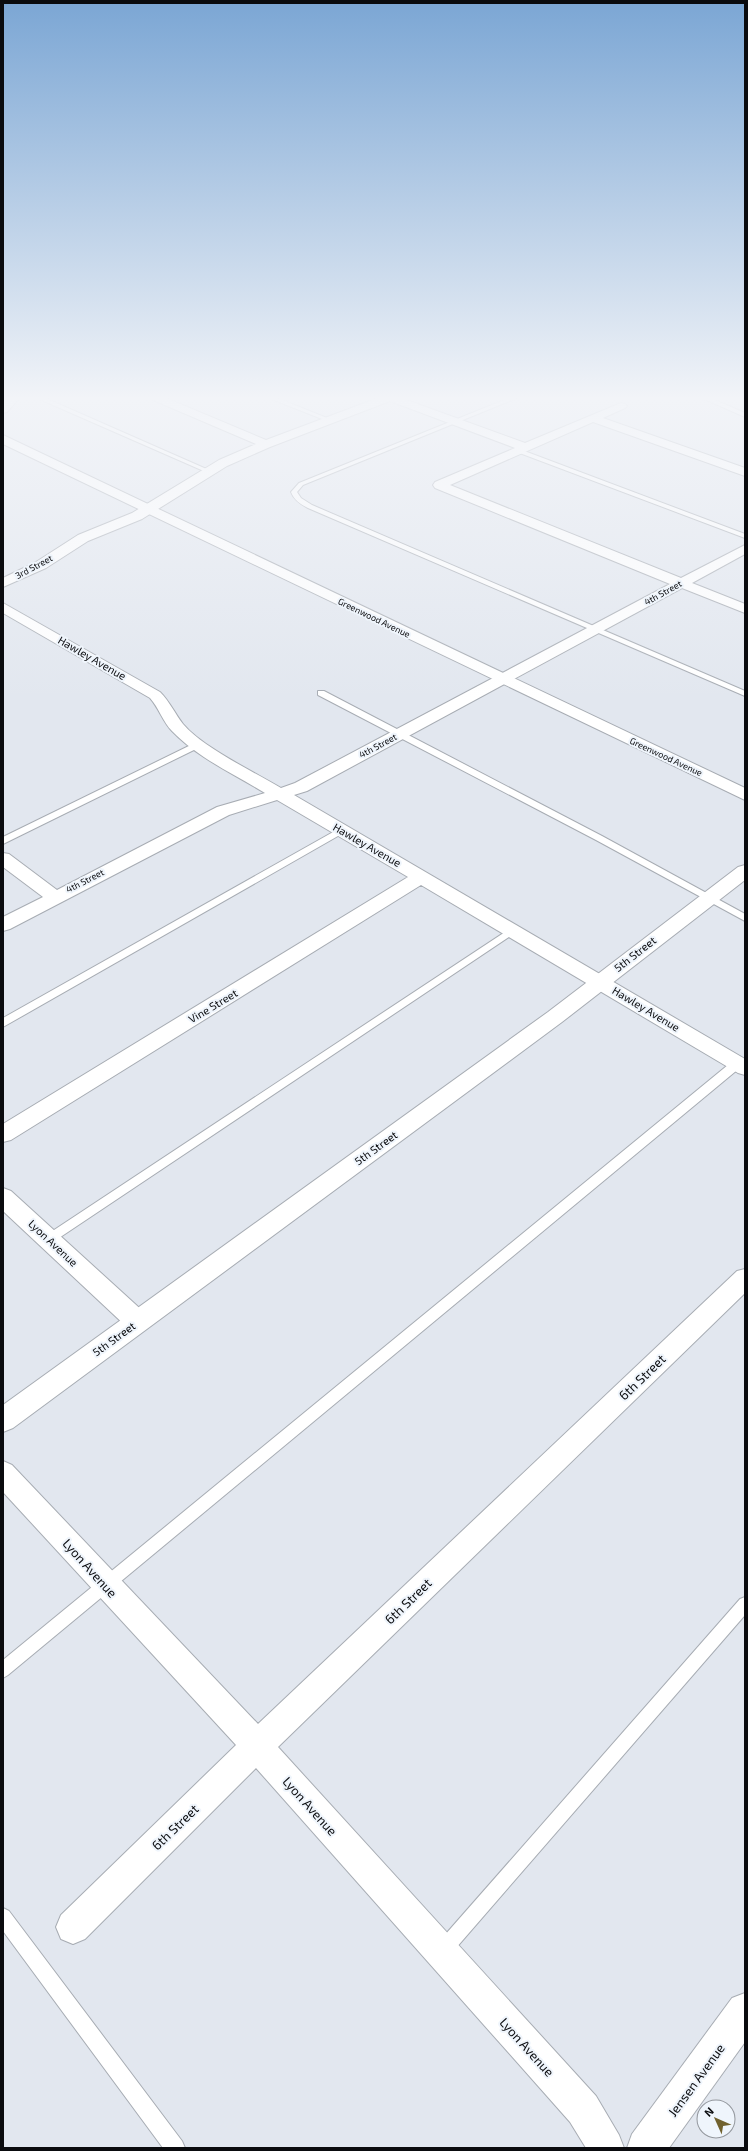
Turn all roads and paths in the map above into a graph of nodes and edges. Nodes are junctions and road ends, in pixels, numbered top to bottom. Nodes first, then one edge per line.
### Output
1 (126, 498) edge
2 (165, 498) edge
3 (297, 498) edge
4 (472, 498) edge
5 (649, 498) edge
6 (148, 509) junction
7 (745, 536) edge
8 (745, 549) edge
9 (3, 582) edge
10 (681, 583) junction
11 (3, 607) edge
12 (745, 609) edge
13 (596, 630) junction
14 (503, 680) junction
15 (321, 692) dead end
16 (745, 694) edge
17 (401, 734) junction
18 (197, 745) junction
19 (282, 795) junction
20 (745, 795) edge
21 (342, 830) junction
22 (3, 841) edge
23 (3, 858) edge
24 (745, 871) edge
25 (422, 877) junction
26 (55, 897) junction
27 (708, 898) junction
28 (745, 918) edge
29 (3, 925) edge
30 (511, 930) junction
31 (600, 982) junction
32 (3, 1023) edge
33 (741, 1066) edge
34 (3, 1134) edge
35 (3, 1197) edge
36 (49, 1239) junction
37 (745, 1278) edge
38 (137, 1321) junction
39 (3, 1420) edge
40 (3, 1473) edge
41 (106, 1586) junction
42 (745, 1604) edge
43 (3, 1670) edge
44 (257, 1746) junction
45 (3, 1917) edge
46 (72, 1927) dead end
47 (441, 1952) junction
48 (745, 2011) edge
49 (175, 2148) edge
50 (606, 2148) edge
51 (646, 2148) edge

1 - 6 street, Greenwood Avenue
2 - 6 street, 3rd Street
3 - 13 lane
4 - 10 street
5 - 7 lane
6 - 9 street, 3rd Street
6 - 14 street, Greenwood Avenue
8 - 10 street, 4th Street
10 - 12 street
10 - 13 street, 4th Street
11 - 18 street, Hawley Avenue
13 - 14 street, 4th Street
13 - 16 lane
14 - 17 street, 4th Street
14 - 20 street, Greenwood Avenue
15 - 17 lane
17 - 19 street, 4th Street
17 - 27 lane
18 - 19 street, Hawley Avenue
18 - 22 lane
19 - 21 street, Hawley Avenue
19 - 26 street, 4th Street
21 - 25 street, Hawley Avenue
21 - 32 lane
23 - 26 street
24 - 27 street, 5th Street
25 - 30 street, Hawley Avenue
25 - 34 street, Vine Street
26 - 29 street, 4th Street
27 - 28 lane
27 - 31 street, 5th Street
30 - 31 street, Hawley Avenue
30 - 36 lane
31 - 33 street, Hawley Avenue
31 - 38 street, 5th Street
33 - 41 lane
35 - 36 street, Lyon Avenue
36 - 38 street, Lyon Avenue
37 - 44 street, 6th Street
38 - 39 street, 5th Street
40 - 41 street, Lyon Avenue
41 - 43 lane
41 - 44 street, Lyon Avenue
42 - 47 lane
44 - 46 street, 6th Street
44 - 47 street, Lyon Avenue
45 - 49 lane
47 - 50 street, Lyon Avenue
48 - 51 street, Jensen Avenue

